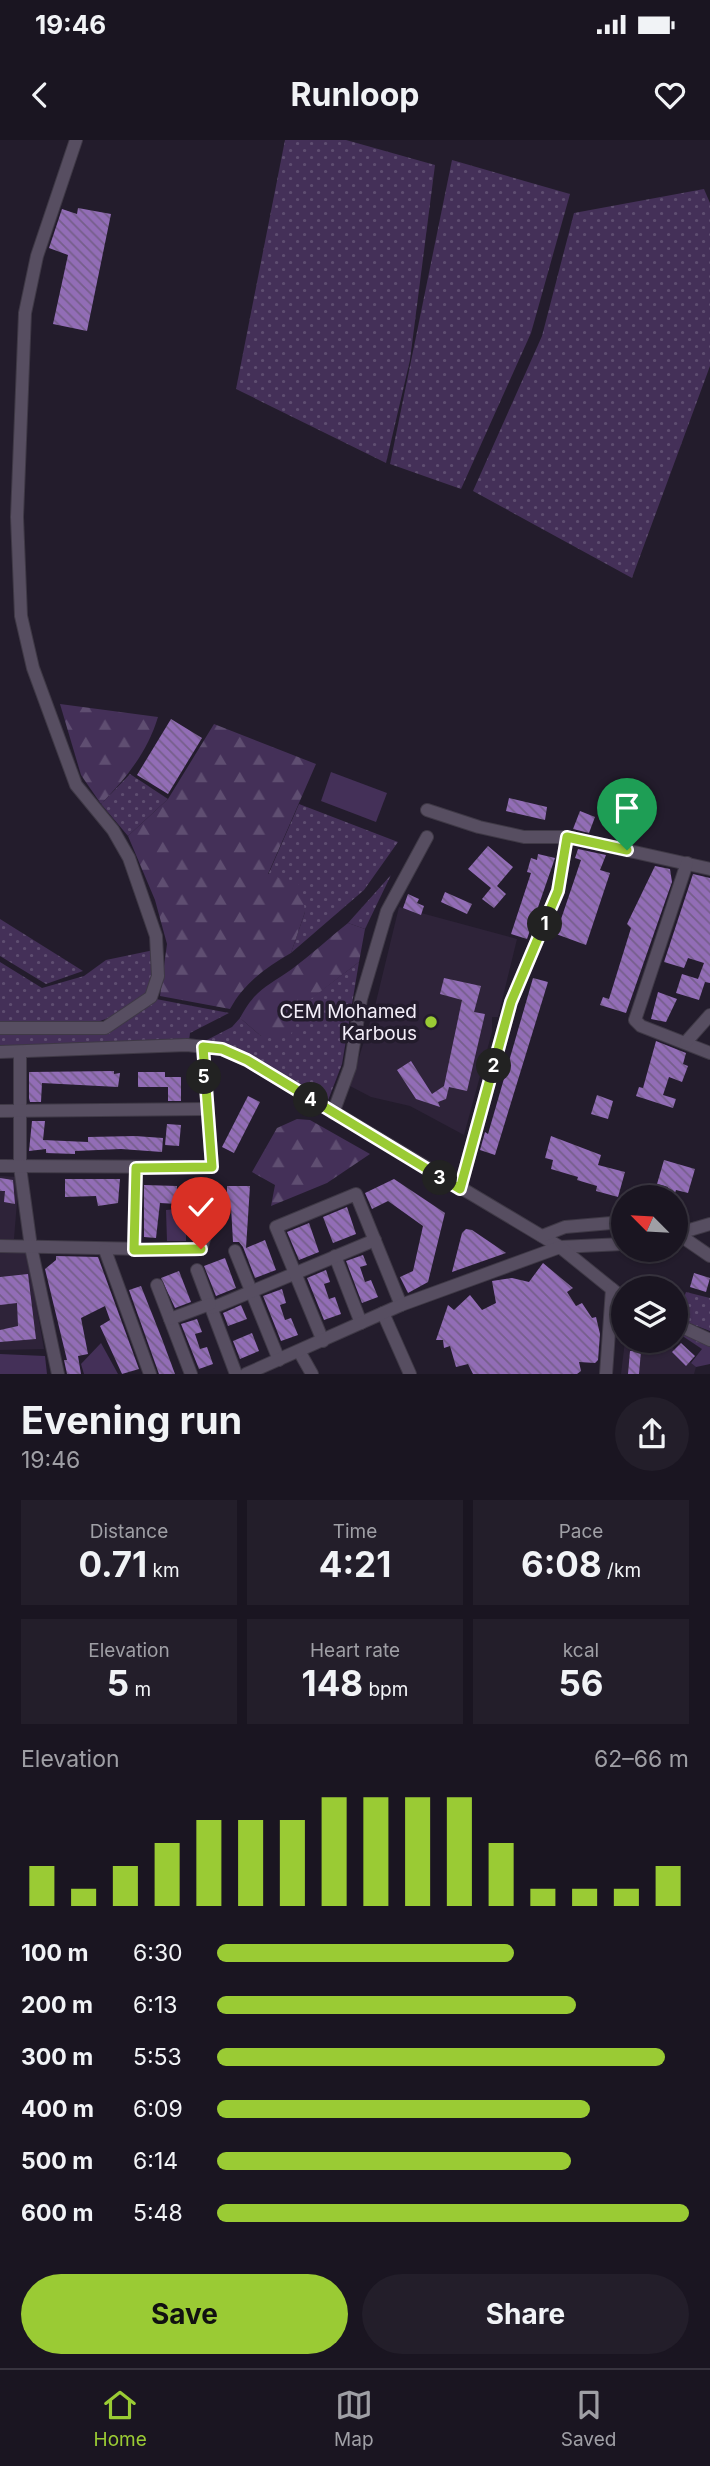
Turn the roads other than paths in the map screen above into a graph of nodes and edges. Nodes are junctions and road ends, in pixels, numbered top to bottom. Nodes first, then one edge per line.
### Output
1 (76, 140) edge
2 (427, 810) dead end
3 (427, 837) dead end
4 (567, 837) junction
5 (687, 863) junction
6 (710, 869) edge
7 (710, 1015) edge
8 (0, 1028) edge
9 (686, 1042) junction
10 (203, 1047) junction
11 (0, 1052) edge
12 (20, 1052) junction
13 (710, 1053) edge
14 (205, 1109) junction
15 (0, 1111) edge
16 (19, 1112) junction
17 (333, 1113) junction
18 (0, 1166) edge
19 (20, 1167) junction
20 (136, 1168) junction
21 (460, 1189) junction
22 (611, 1223) edge
23 (710, 1224) edge
24 (688, 1231) edge
25 (205, 1236) dead end
26 (542, 1236) junction
27 (375, 1240) junction
28 (688, 1241) edge
29 (611, 1245) edge
30 (0, 1246) edge
31 (31, 1247) junction
32 (560, 1247) junction
33 (105, 1250) junction
34 (134, 1250) junction
35 (235, 1251) dead end
36 (335, 1256) junction
37 (710, 1256) edge
38 (198, 1270) dead end
39 (295, 1274) junction
40 (158, 1284) dead end
41 (611, 1288) edge
42 (252, 1292) junction
43 (611, 1303) edge
44 (401, 1305) junction
45 (211, 1306) junction
46 (383, 1313) junction
47 (170, 1319) junction
48 (361, 1323) junction
49 (688, 1330) edge
50 (710, 1340) edge
51 (323, 1341) junction
52 (299, 1351) junction
53 (279, 1360) junction
54 (58, 1374) edge
55 (150, 1374) edge
56 (191, 1374) edge
57 (236, 1374) edge
58 (246, 1374) edge
59 (312, 1374) edge
60 (410, 1374) edge
61 (606, 1374) edge

1 - 8 street
2 - 4 street
3 - 17 street
4 - 5 street
4 - 21 street
5 - 6 street
5 - 9 street
7 - 9 street
9 - 13 street
10 - 12 street
10 - 14 street
10 - 17 street
11 - 12 street
12 - 16 street
14 - 16 street
14 - 20 street
15 - 16 street
16 - 19 street
17 - 21 street
18 - 19 street
19 - 20 street
19 - 31 street
20 - 34 street
21 - 26 street
22 - 26 street
23 - 24 street
25 - 34 street
26 - 32 street
27 - 36 street
27 - 39 street
27 - 44 street
28 - 37 street
29 - 32 street
30 - 31 street
31 - 33 street
31 - 54 street
32 - 41 street
32 - 44 street
33 - 34 street
33 - 55 street
35 - 42 street
36 - 39 street
36 - 48 street
38 - 45 street
39 - 42 street
39 - 51 street
40 - 47 street
42 - 45 street
42 - 53 street
43 - 61 street
44 - 46 street
45 - 47 street
45 - 57 street
46 - 48 street
46 - 60 street
47 - 56 street
48 - 51 street
49 - 50 street
51 - 52 street
52 - 53 street
52 - 59 street
53 - 58 street

